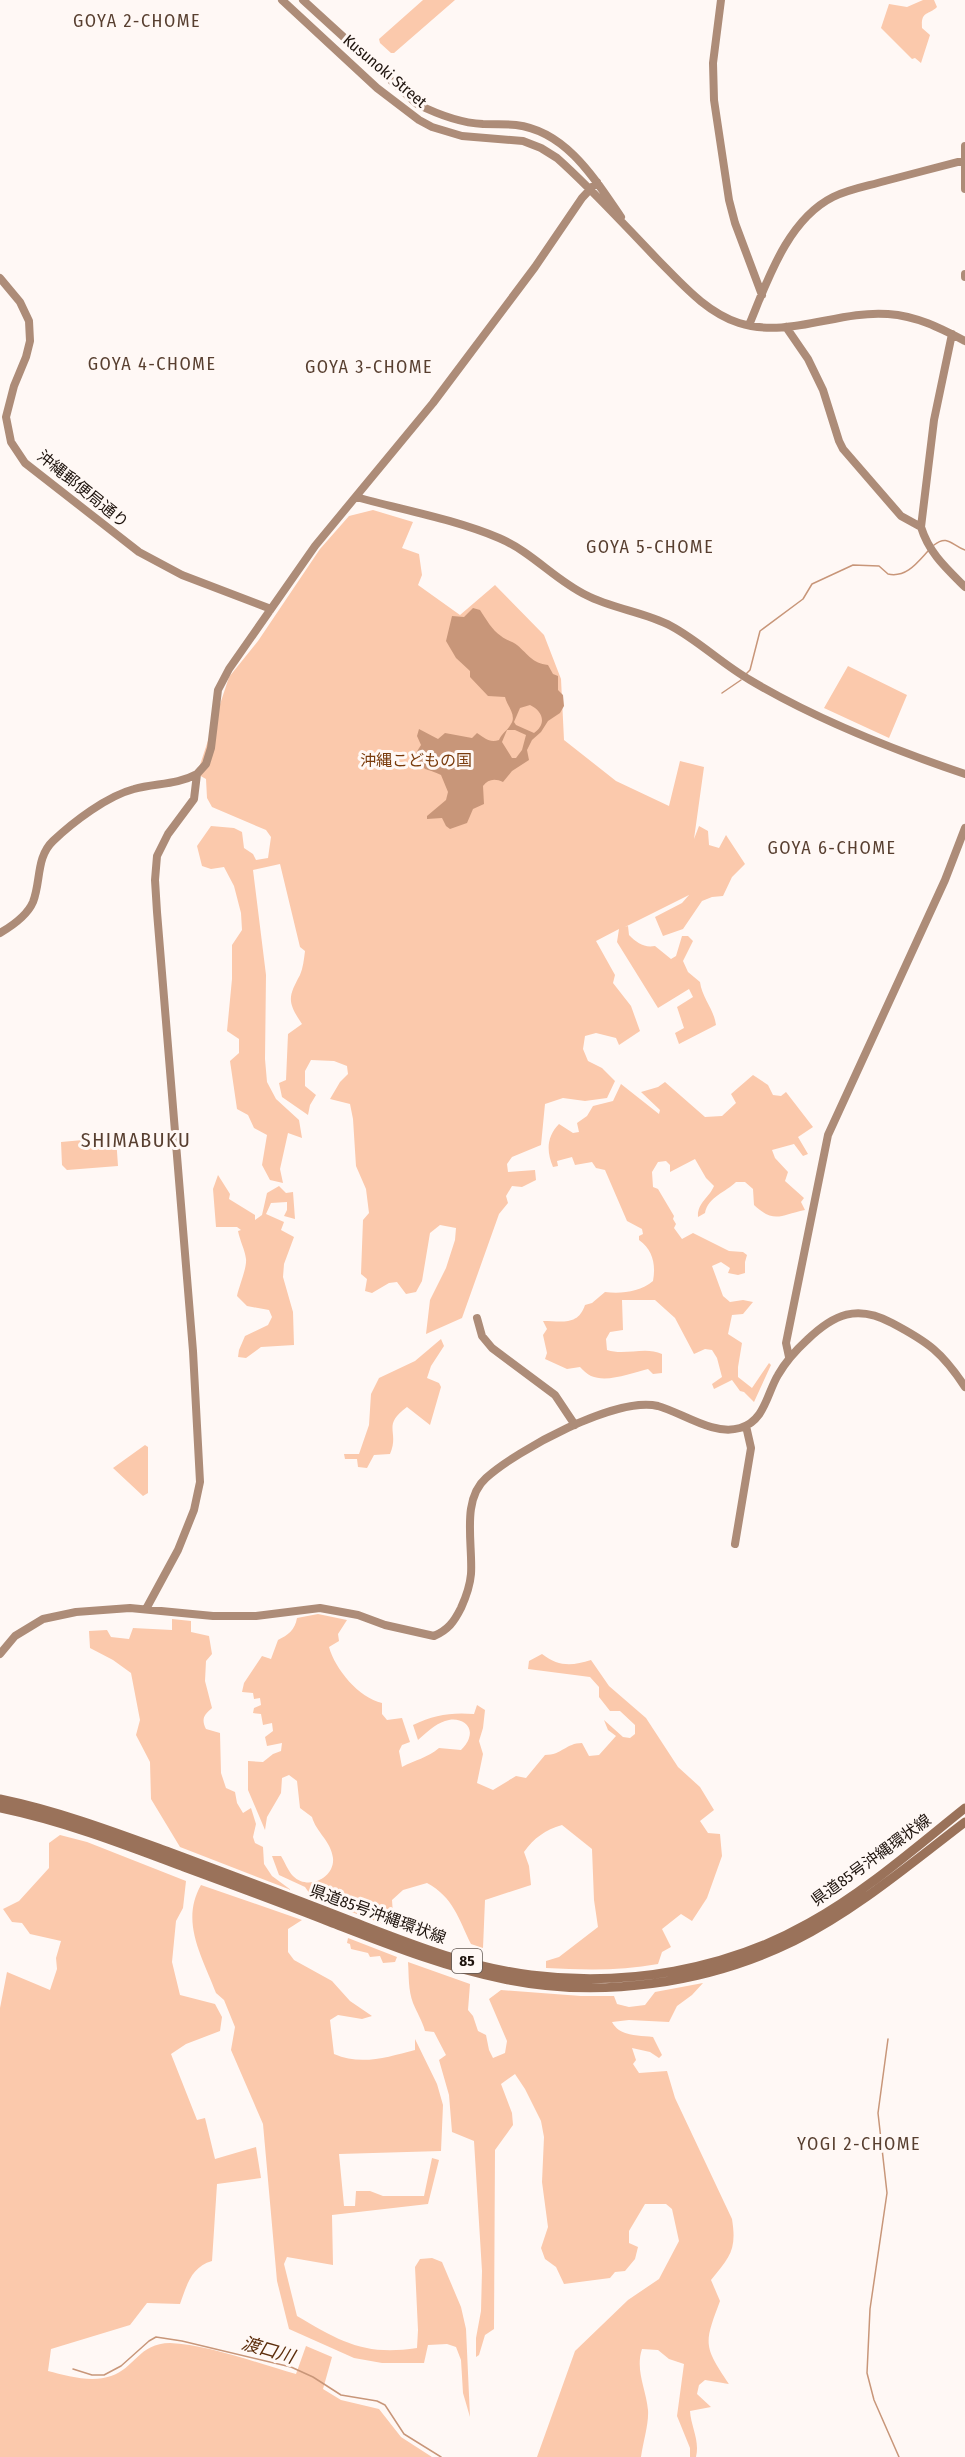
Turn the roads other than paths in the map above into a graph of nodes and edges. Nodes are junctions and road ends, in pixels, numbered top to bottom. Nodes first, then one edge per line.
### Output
1 (282, 0) edge
2 (303, 0) edge
3 (722, 0) edge
4 (965, 146) edge
5 (964, 160) edge
6 (597, 182) junction
7 (965, 189) edge
8 (589, 190) junction
9 (629, 230) junction
10 (0, 278) edge
11 (762, 295) junction
12 (749, 325) junction
13 (786, 327) junction
14 (952, 334) junction
15 (965, 341) edge
16 (356, 497) junction
17 (921, 527) junction
18 (965, 587) edge
19 (272, 609) junction
20 (197, 774) junction
21 (965, 774) edge
22 (965, 828) edge
23 (0, 933) edge
24 (477, 1318) dead end
25 (789, 1357) junction
26 (965, 1387) edge
27 (575, 1425) junction
28 (746, 1426) junction
29 (735, 1544) dead end
30 (146, 1609) junction
31 (0, 1653) edge
32 (0, 1799) edge
33 (0, 1808) edge
34 (965, 1808) edge
35 (965, 1822) edge
36 (890, 1874) junction
37 (248, 1886) junction
38 (292, 1902) junction

1 - 8 street, Kusunoki Street
2 - 6 street, Kusunoki Street
3 - 11 street
4 - 5 street
5 - 7 street
5 - 11 street
6 - 8 street
6 - 9 street, Kusunoki Street
8 - 9 street, Kusunoki Street
8 - 16 street
9 - 12 street, Kusunoki Street
10 - 19 street, 沖縄郵便局通り
11 - 12 street
12 - 13 street, Kusunoki Street
13 - 14 street, Kusunoki Street
13 - 17 street
14 - 15 street, Kusunoki Street
14 - 17 street
16 - 19 street
16 - 21 street
17 - 18 street
19 - 20 street
20 - 23 street
20 - 30 street
22 - 25 street
24 - 27 street
25 - 26 street
25 - 28 street
27 - 28 street
27 - 30 street
28 - 29 street
30 - 31 street
32 - 37 main road, 県道85号沖縄環状線 / 85
33 - 37 main road, 県道85号沖縄環状線 / 85
34 - 36 main road, 県道85号沖縄環状線 / 85
35 - 36 main road, 県道85号沖縄環状線 / 85
36 - 38 main road, 県道85号沖縄環状線 / 85
36 - 38 main road, 県道85号沖縄環状線 / 85
37 - 38 main road, 県道85号沖縄環状線 / 85

